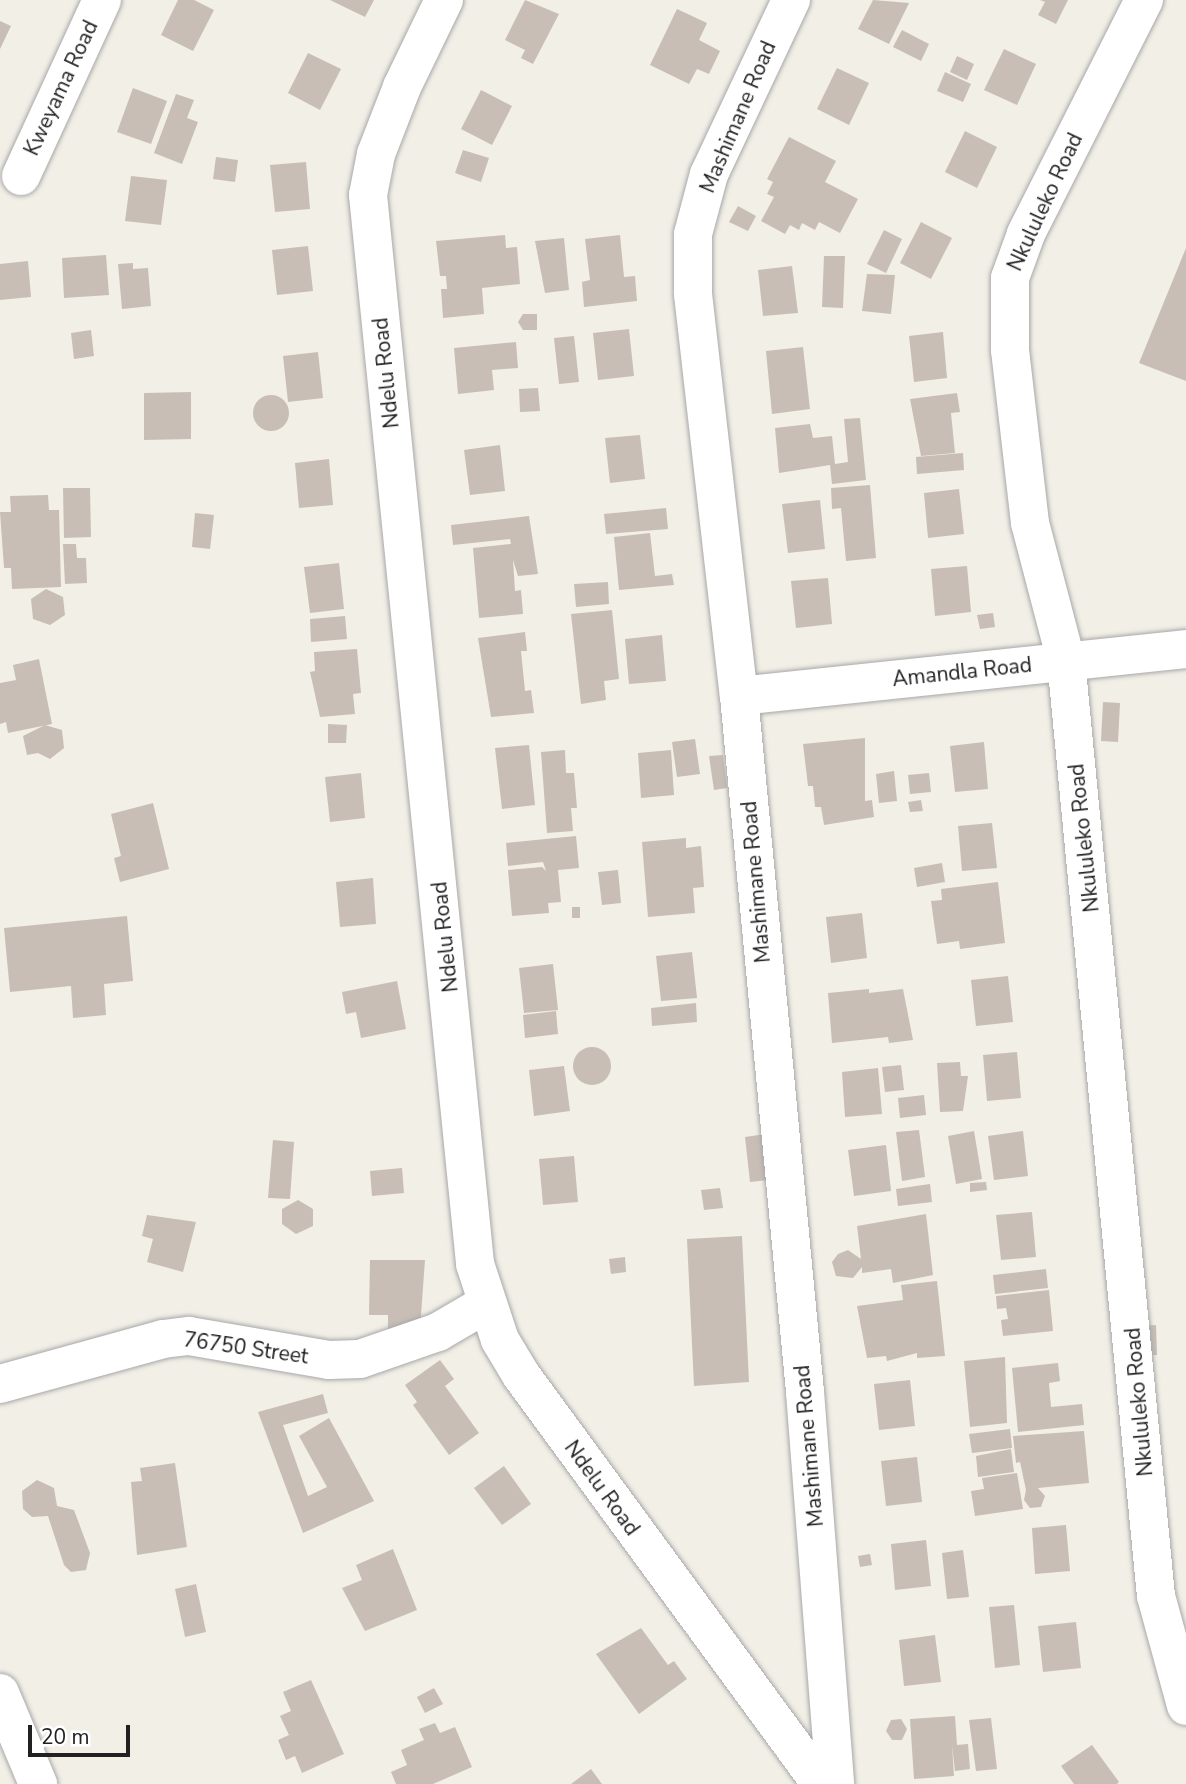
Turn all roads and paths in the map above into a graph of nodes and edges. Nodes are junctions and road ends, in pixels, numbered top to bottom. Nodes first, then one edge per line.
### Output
1 (102, 0) edge
2 (444, 0) edge
3 (791, 0) edge
4 (1144, 0) edge
5 (21, 176) dead end
6 (1186, 649) edge
7 (1066, 660) junction
8 (739, 696) junction
9 (486, 1304) junction
10 (0, 1384) edge
11 (0, 1693) edge
12 (1186, 1706) edge
13 (38, 1784) edge
14 (821, 1784) edge
15 (835, 1784) edge

1 - 5 street, Kweyama Road
2 - 9 street, Ndelu Road
3 - 8 street, Mashimane Road
4 - 7 street, Nkululeko Road
6 - 7 street, Amandla Road
7 - 8 street, Amandla Road
7 - 12 street, Nkululeko Road
8 - 15 street, Mashimane Road
9 - 10 street, 76750 Street
9 - 14 street, Ndelu Road
11 - 13 street

